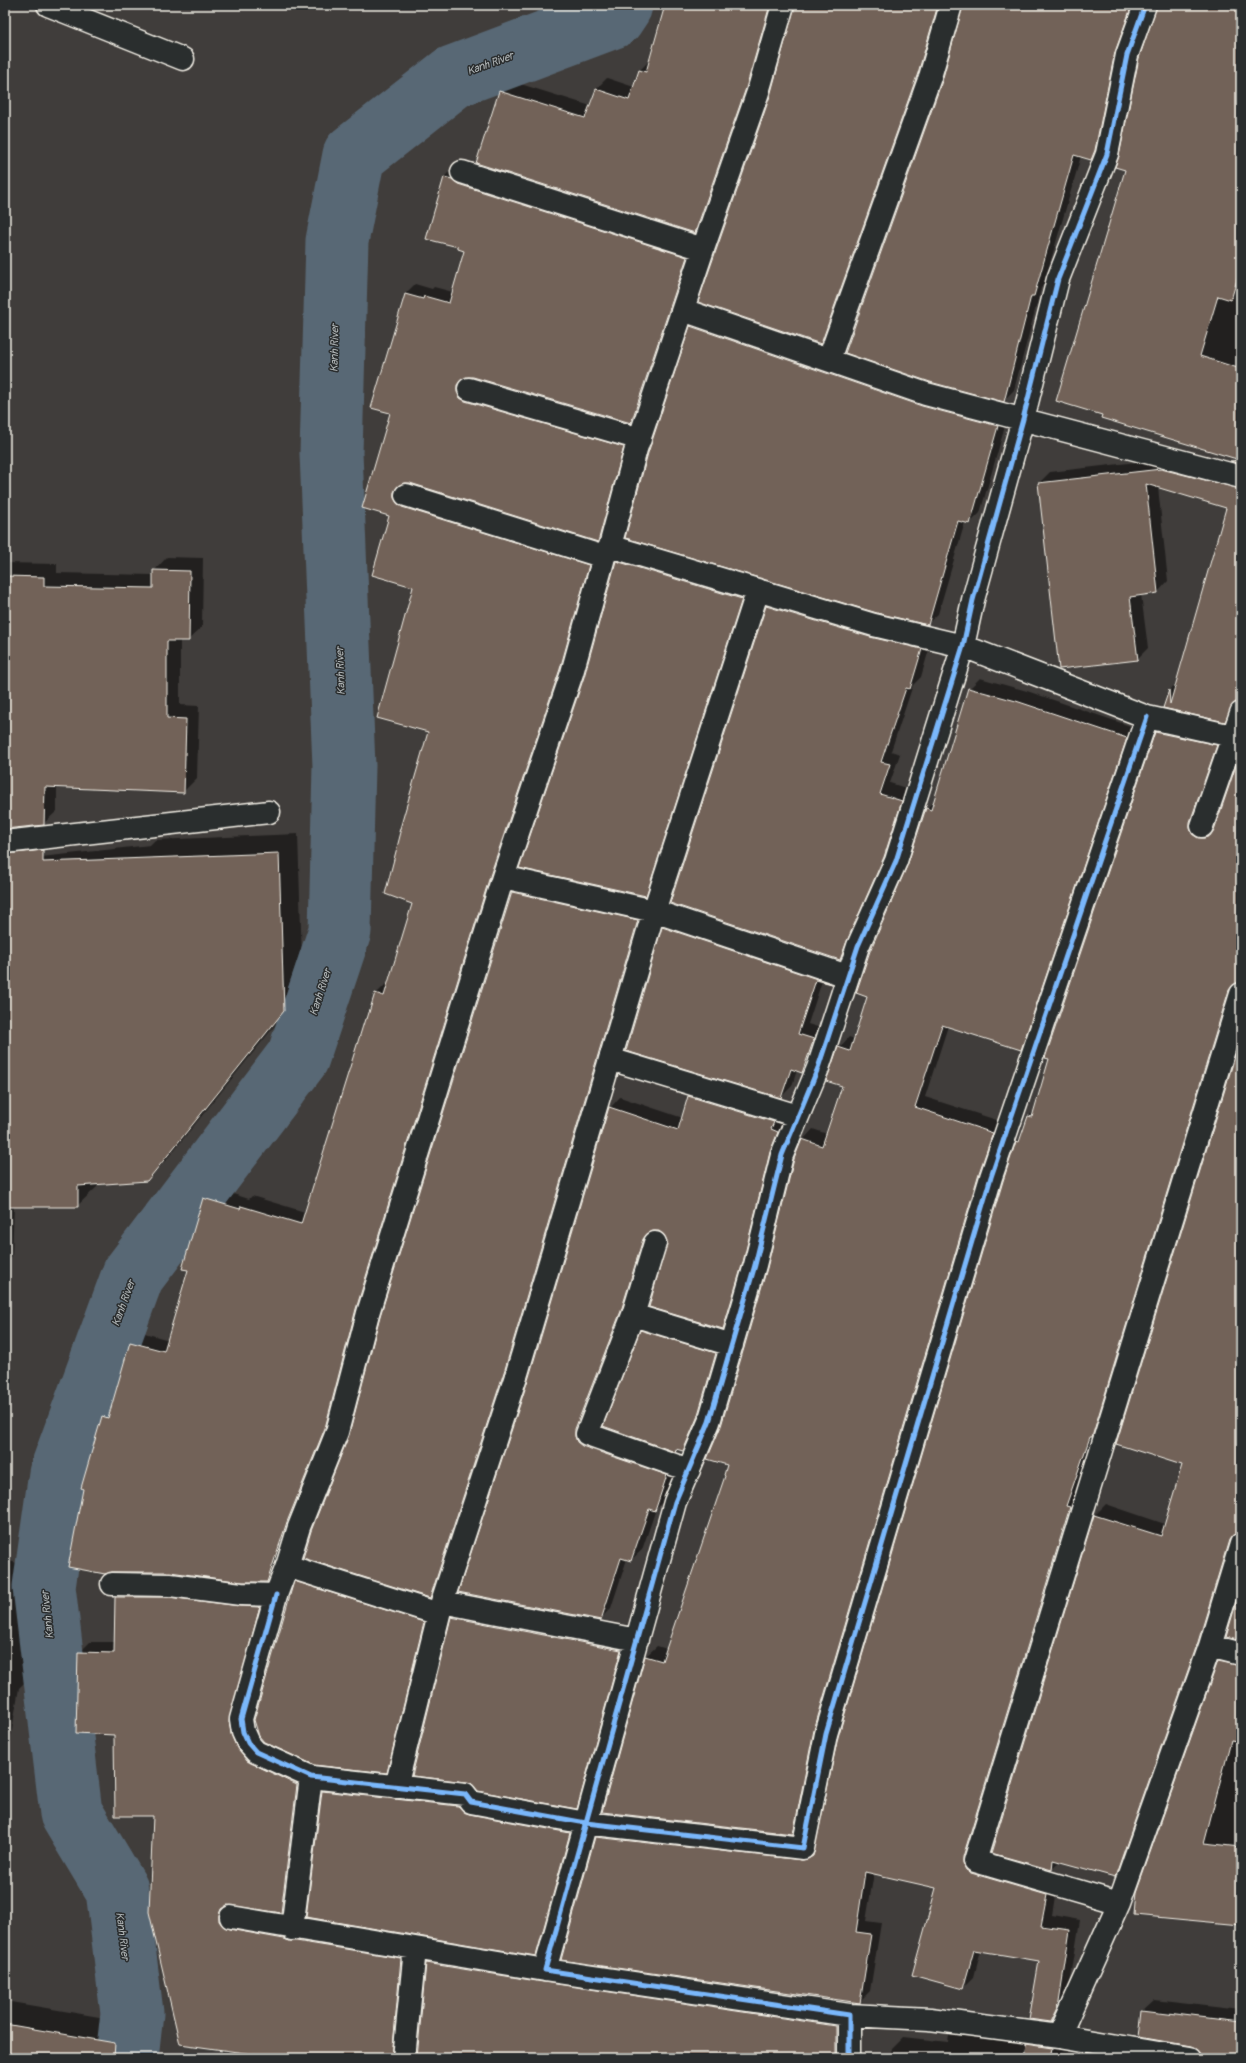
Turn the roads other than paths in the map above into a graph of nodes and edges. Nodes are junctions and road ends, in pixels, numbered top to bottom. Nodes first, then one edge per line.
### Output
1 (48, 5) edge
2 (783, 5) edge
3 (951, 5) edge
4 (1145, 5) edge
5 (183, 59) dead end
6 (462, 172) dead end
7 (703, 249) junction
8 (683, 310) junction
9 (829, 359) junction
10 (469, 389) dead end
11 (1023, 419) junction
12 (640, 439) junction
13 (1241, 477) edge
14 (406, 495) dead end
15 (607, 552) junction
16 (758, 590) junction
17 (963, 646) junction
18 (1241, 713) edge
19 (1147, 717) junction
20 (1237, 737) edge
21 (269, 812) dead end
22 (1202, 826) dead end
23 (5, 842) edge
24 (503, 877) junction
25 (654, 911) junction
26 (847, 976) junction
27 (1241, 994) edge
28 (610, 1059) junction
29 (798, 1116) junction
30 (655, 1243) dead end
31 (634, 1315) junction
32 (732, 1345) junction
33 (689, 1470) junction
34 (1241, 1544) edge
35 (287, 1566) junction
36 (112, 1584) dead end
37 (276, 1595) junction
38 (441, 1608) junction
39 (637, 1640) junction
40 (1210, 1646) junction
41 (1241, 1654) edge
42 (311, 1777) junction
43 (396, 1787) junction
44 (586, 1823) junction
45 (1119, 1903) junction
46 (231, 1917) dead end
47 (292, 1929) junction
48 (415, 1949) junction
49 (545, 1970) junction
50 (849, 2015) junction
51 (1059, 2036) junction
52 (404, 2058) edge
53 (849, 2058) edge
54 (1188, 2058) edge

1 - 5 street
2 - 7 street
3 - 9 street
4 - 11 street
6 - 7 street
7 - 8 street
8 - 9 street
8 - 12 street
9 - 11 street
10 - 12 street
11 - 13 street
11 - 17 street
12 - 15 street
14 - 15 street
15 - 16 street
15 - 24 street
16 - 17 street
16 - 25 street
17 - 19 street
17 - 26 street
18 - 20 street
19 - 20 street
19 - 44 street
20 - 22 street
21 - 23 street
24 - 25 street
24 - 35 street
25 - 26 street
25 - 28 street
26 - 29 street
27 - 45 street
28 - 29 street
28 - 38 street
29 - 32 street
30 - 31 street
31 - 32 street
31 - 33 street
32 - 33 street
33 - 39 street
34 - 40 street
35 - 37 street
35 - 38 street
36 - 37 street
37 - 42 street
38 - 39 street
38 - 43 street
39 - 44 street
40 - 41 street
40 - 45 street
42 - 43 street
42 - 47 street
43 - 44 street
44 - 49 street
45 - 51 street
46 - 47 street
47 - 48 street
48 - 49 street
48 - 52 street
49 - 50 street
50 - 51 street
50 - 53 street
51 - 54 street

